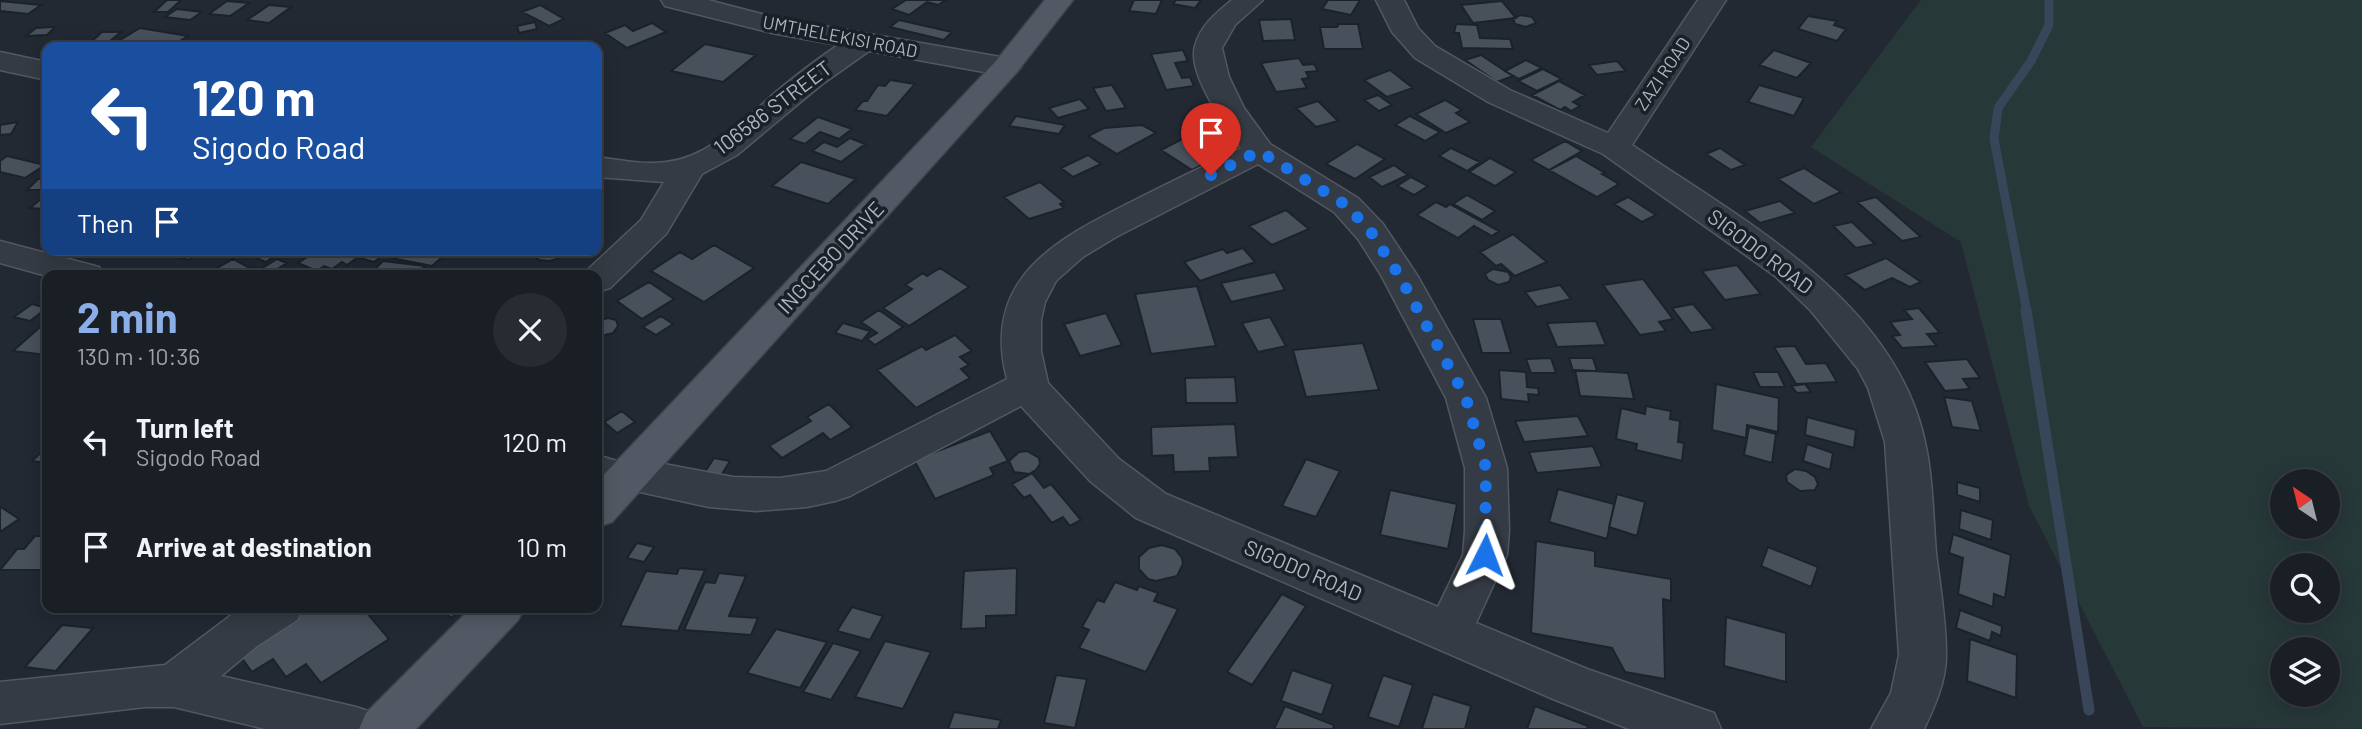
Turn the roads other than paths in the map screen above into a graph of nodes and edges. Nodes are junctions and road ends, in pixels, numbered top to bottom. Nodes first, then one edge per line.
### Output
1 (675, 0) edge
2 (1059, 0) edge
3 (1249, 0) edge
4 (1390, 0) edge
5 (1712, 0) edge
6 (863, 42) junction
7 (1006, 67) junction
8 (1614, 147) junction
9 (1259, 151) junction
10 (690, 166) junction
11 (602, 168) edge
12 (0, 252) edge
13 (67, 270) edge
14 (602, 276) edge
15 (1028, 385) junction
16 (618, 475) edge
17 (602, 502) edge
18 (271, 613) edge
19 (496, 613) edge
20 (1450, 632) junction
21 (174, 685) junction
22 (4, 695) edge
23 (356, 729) edge
24 (384, 729) edge
25 (1696, 729) edge
26 (1896, 729) edge

1 - 6 street, UMTHELEKISI ROAD
2 - 7 main road, INGCEBO DRIVE
3 - 9 street
4 - 8 street, SIGODO ROAD
5 - 8 street, ZAZI ROAD
6 - 7 street, UMTHELEKISI ROAD
6 - 10 street, 106586 STREET
7 - 16 main road, INGCEBO DRIVE
8 - 26 street, SIGODO ROAD
9 - 15 street, SIGODO ROAD
9 - 20 street
10 - 11 street, 106586 STREET
10 - 14 street
12 - 13 street
15 - 16 street
15 - 20 street, SIGODO ROAD
16 - 17 main road, INGCEBO DRIVE
18 - 21 street
19 - 24 main road
20 - 25 street, SIGODO ROAD
21 - 22 street
21 - 23 street

